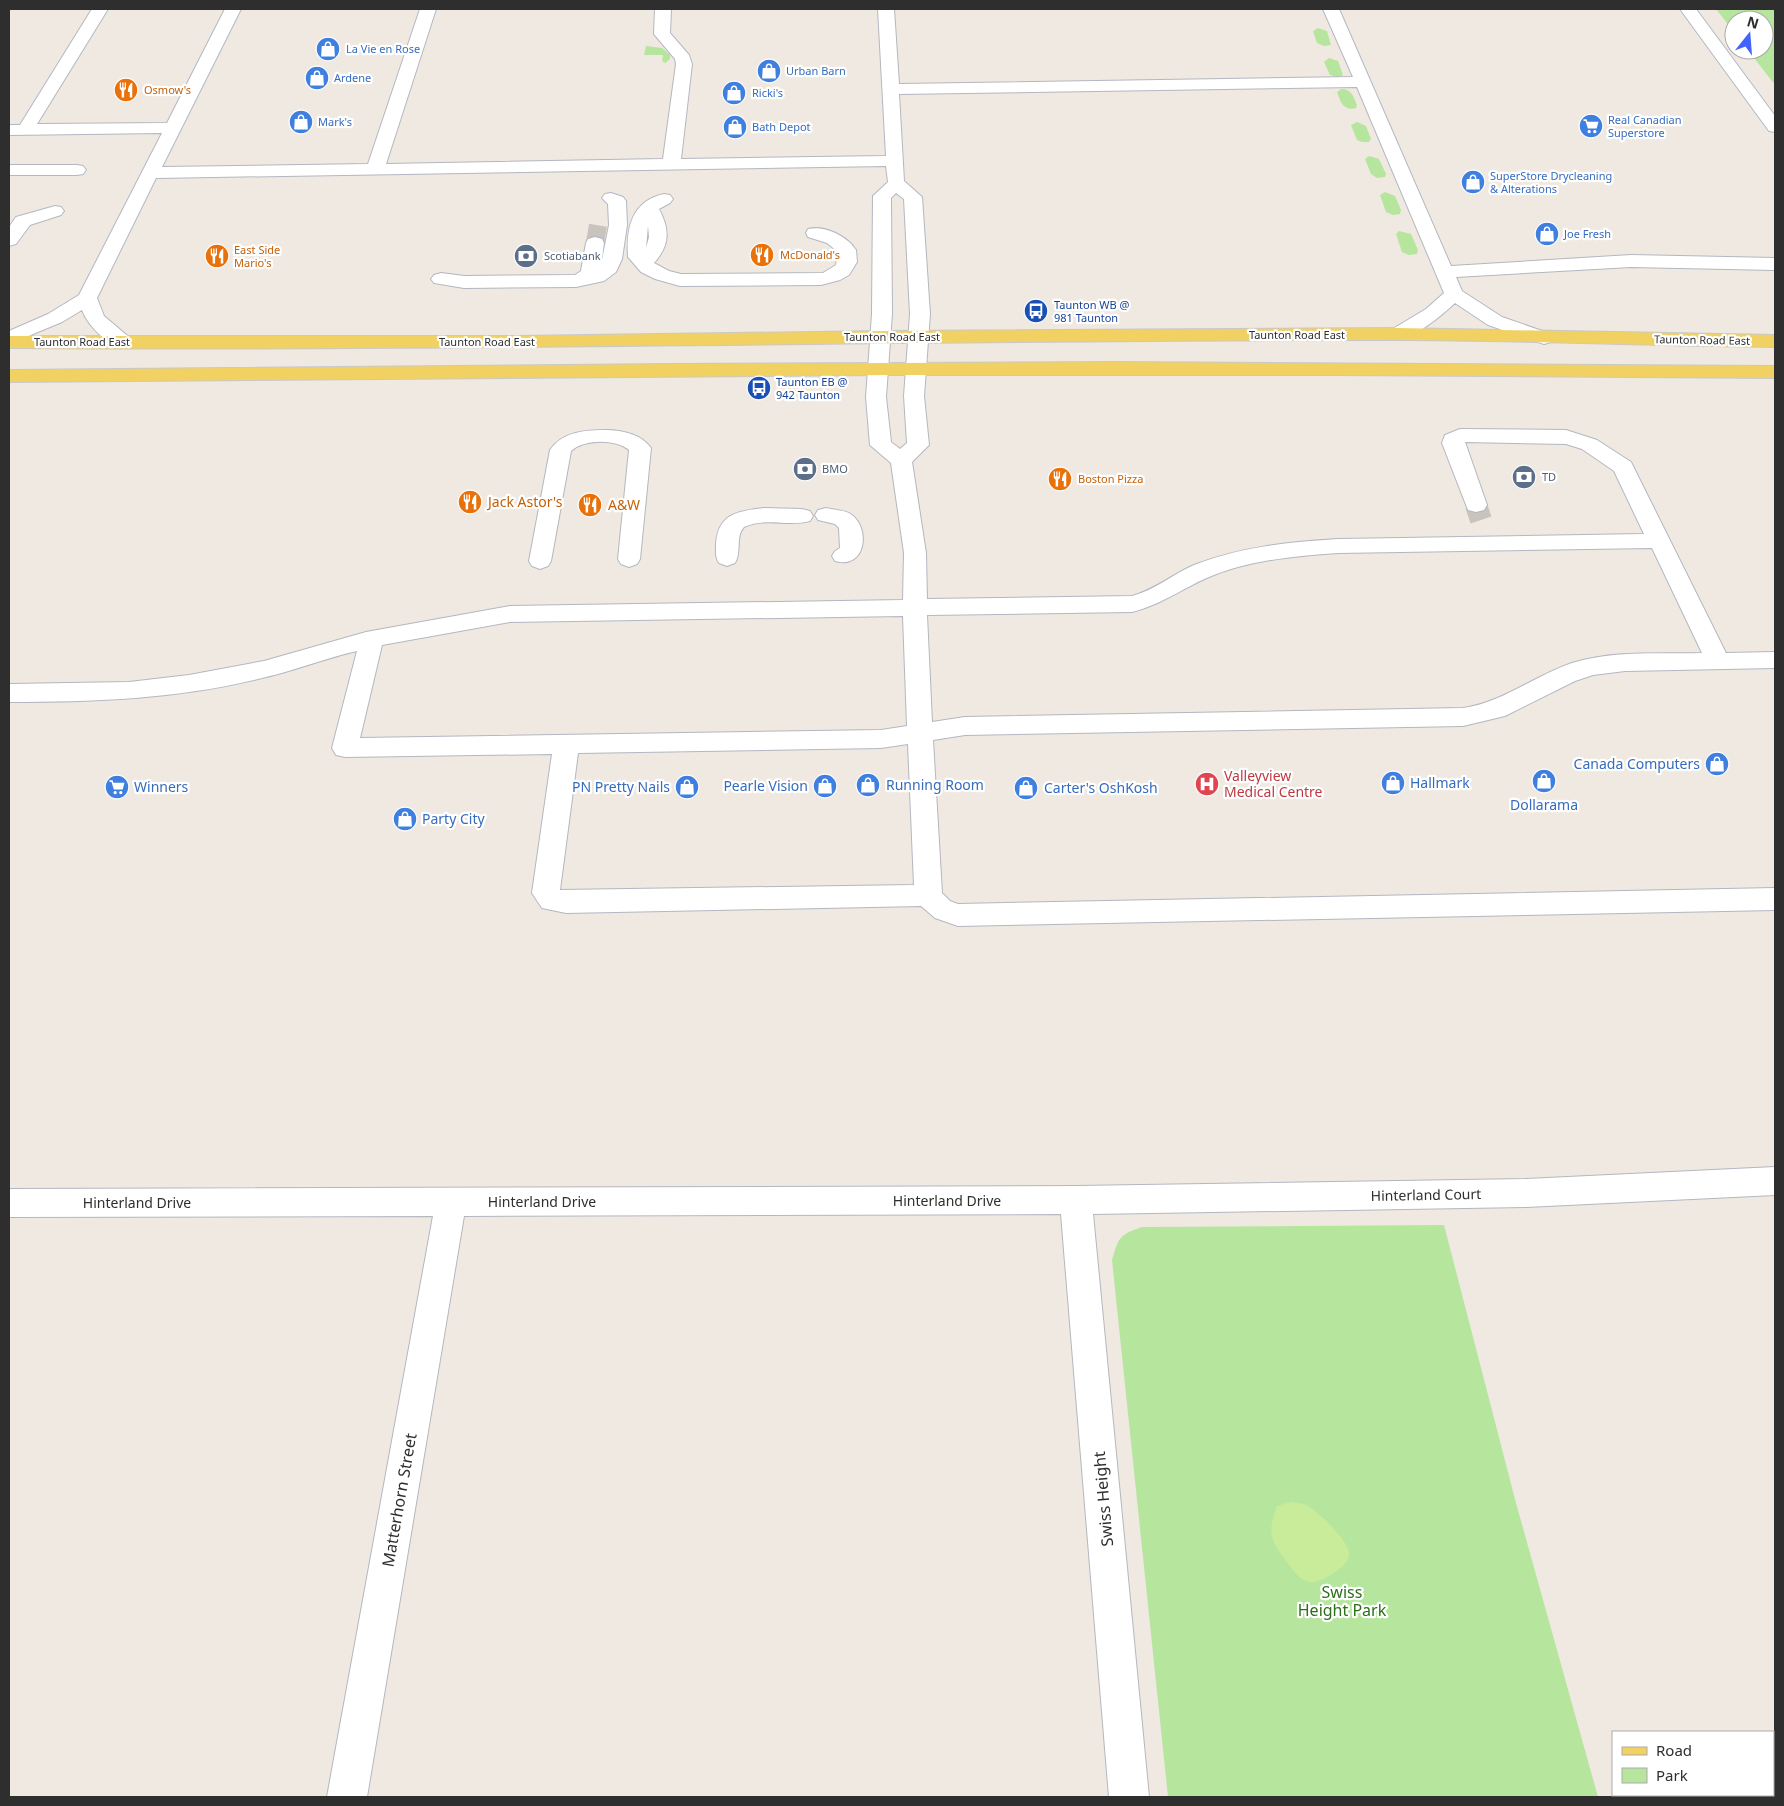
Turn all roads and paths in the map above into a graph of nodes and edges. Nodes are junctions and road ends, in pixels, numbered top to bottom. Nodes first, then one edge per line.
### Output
1 (100, 9) edge
2 (233, 9) edge
3 (428, 9) edge
4 (663, 9) edge
5 (886, 9) edge
6 (1331, 9) edge
7 (1688, 9) edge
8 (1363, 82) junction
9 (891, 89) junction
10 (1775, 127) edge
11 (173, 128) junction
12 (17, 130) edge
13 (895, 161) junction
14 (671, 165) junction
15 (9, 170) edge
16 (78, 170) dead end
17 (375, 170) junction
18 (150, 173) junction
19 (896, 184) junction
20 (604, 201) dead end
21 (657, 203) dead end
22 (54, 211) dead end
23 (815, 233) dead end
24 (9, 240) edge
25 (595, 243) tunnel mouth
26 (1775, 264) edge
27 (1445, 272) junction
28 (441, 278) dead end
29 (581, 280) junction
30 (1454, 294) junction
31 (87, 298) junction
32 (1398, 334) junction
33 (881, 337) junction
34 (919, 337) junction
35 (1544, 338) junction
36 (9, 340) edge
37 (1775, 341) edge
38 (123, 342) junction
39 (917, 367) junction
40 (878, 368) junction
41 (1775, 372) edge
42 (9, 376) edge
43 (901, 460) junction
44 (826, 515) dead end
45 (802, 516) dead end
46 (1659, 541) junction
47 (1490, 544) junction
48 (843, 556) dead end
49 (727, 558) dead end
50 (629, 559) dead end
51 (540, 561) dead end
52 (916, 608) junction
53 (372, 639) junction
54 (1775, 660) edge
55 (1718, 661) junction
56 (9, 693) edge
57 (920, 733) junction
58 (566, 744) junction
59 (928, 895) junction
60 (1775, 899) edge
61 (1775, 1182) edge
62 (1076, 1200) junction
63 (451, 1202) junction
64 (9, 1203) edge
65 (347, 1797) edge
66 (1129, 1797) edge

1 - 12 street
2 - 11 street
3 - 17 street
4 - 14 street
5 - 9 street
6 - 8 street
7 - 10 street
8 - 9 street
8 - 27 street
9 - 13 street
11 - 12 street
11 - 18 street
13 - 14 street
13 - 19 street
14 - 17 street
15 - 16 street
17 - 18 street
18 - 31 street
19 - 33 street
19 - 34 street
20 - 29 street
21 - 23 street
22 - 24 street
25 - 29 street
26 - 27 street
27 - 30 street
28 - 29 street
30 - 32 street
30 - 35 street
31 - 36 street
31 - 38 street
32 - 34 main road, Taunton Road East
32 - 35 main road, Taunton Road East
33 - 34 main road, Taunton Road East
33 - 38 main road, Taunton Road East
33 - 40 street
34 - 39 street
35 - 37 main road, Taunton Road East
36 - 38 main road, Taunton Road East
39 - 40 main road
39 - 41 main road
39 - 43 street
40 - 42 main road
40 - 43 street
43 - 52 street
44 - 48 street
45 - 49 street
46 - 47 street
46 - 47 street
46 - 55 street
47 - 52 street
50 - 51 street
52 - 53 street
52 - 57 street
53 - 56 street
53 - 58 street
54 - 55 street
55 - 57 street
57 - 58 street
57 - 59 street
58 - 59 street
59 - 60 street
61 - 62 street, Hinterland Court
62 - 63 street, Hinterland Drive
62 - 66 street, Swiss Height
63 - 64 street, Hinterland Drive
63 - 65 street, Matterhorn Street

